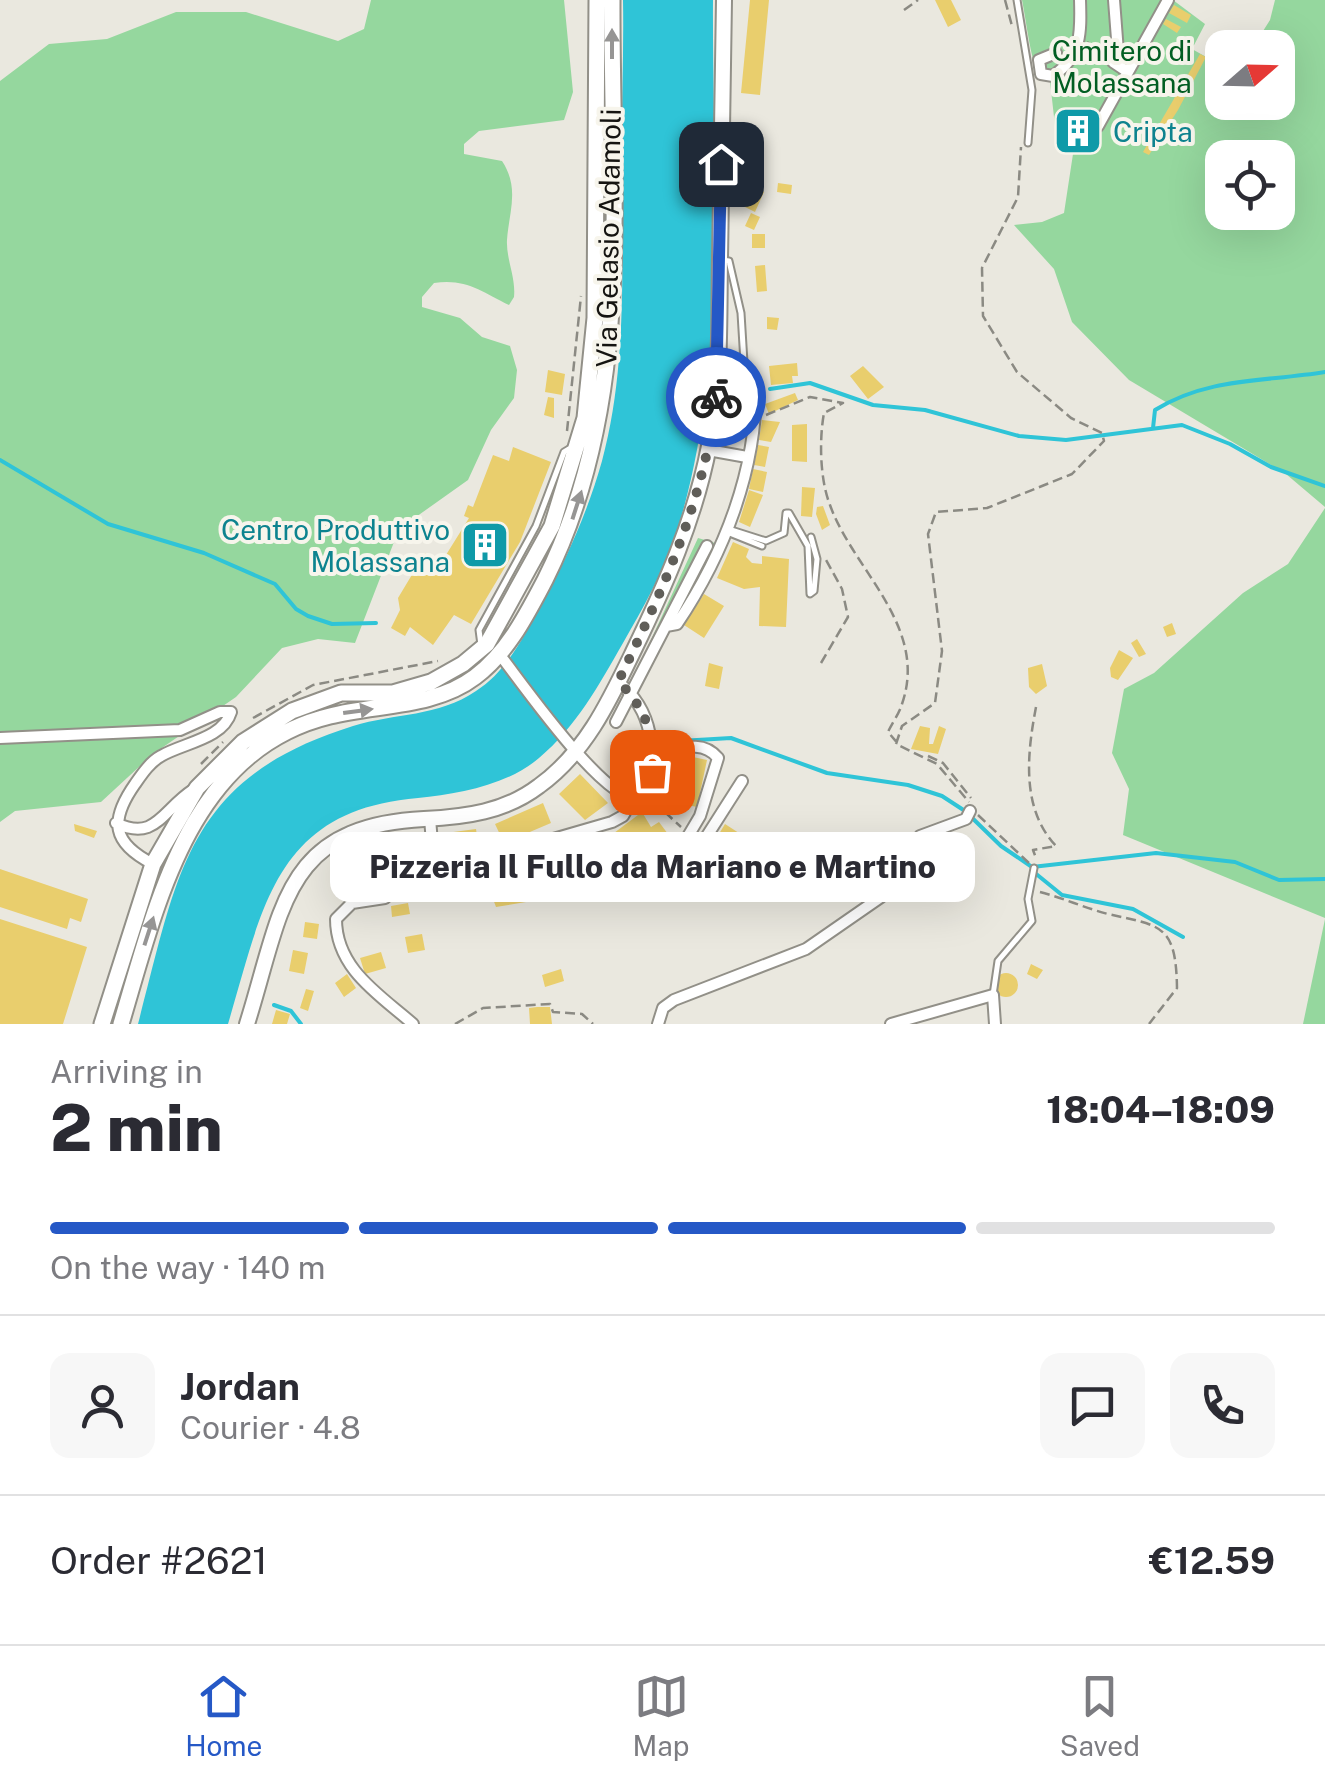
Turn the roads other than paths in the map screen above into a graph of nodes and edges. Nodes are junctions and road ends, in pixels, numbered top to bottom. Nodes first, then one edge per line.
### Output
1 (597, 0) edge
2 (612, 0) edge
3 (724, 0) edge
4 (1017, 0) edge
5 (1080, 0) edge
6 (1114, 0) edge
7 (1168, 0) edge
8 (1056, 53) dead end
9 (1128, 72) junction
10 (1098, 126) dead end
11 (1025, 143) road end
12 (720, 260) junction
13 (719, 374) junction
14 (744, 379) junction
15 (576, 444) road end
16 (708, 450) junction
17 (747, 457) junction
18 (728, 530) junction
19 (811, 536) dead end
20 (707, 546) dead end
21 (762, 546) dead end
22 (717, 559) junction
23 (698, 561) junction
24 (668, 628) junction
25 (642, 633) junction
26 (482, 648) junction
27 (502, 657) junction
28 (624, 686) junction
29 (616, 722) dead end
30 (0, 738) edge
31 (577, 751) junction
32 (654, 754) junction
33 (742, 781) dead end
34 (197, 788) junction
35 (632, 800) junction
36 (968, 815) road end
37 (430, 819) junction
38 (116, 823) junction
39 (686, 839) junction
40 (154, 864) junction
41 (447, 865) junction
42 (1033, 870) road end
43 (643, 881) dead end
44 (992, 994) junction
45 (102, 1024) edge
46 (120, 1024) edge
47 (247, 1024) edge
48 (413, 1024) edge
49 (658, 1024) edge
50 (891, 1024) edge
51 (995, 1024) edge

1 - 26 main road, Via Gelasio Adamoli
27 -> 2 main road, Via Gelasio Adamoli
3 - 12 main road
4 - 11 lane
5 - 8 street
6 - 9 street
7 - 9 street
9 - 10 street
12 - 13 main road
12 - 14 lane
13 - 14 street
13 - 16 main road
14 - 17 street
15 - 26 lane
16 - 17 street
16 - 25 main road
17 - 18 street
18 - 19 lane
18 - 21 lane
18 - 22 street
20 - 23 street
22 - 23 street
22 - 24 street
23 - 24 street
24 - 25 street
24 - 28 street
25 - 28 main road
26 - 34 main road, Via Gelasio Adamoli
27 - 31 street
46 -> 27 main road, Via Gelasio Adamoli
28 - 29 street
28 - 31 main road
28 - 32 street
30 - 38 street
31 - 35 street
31 - 37 main road
32 - 35 street
32 - 39 street
33 - 39 street
34 - 38 street
34 - 40 main road, Via Gelasio Adamoli
35 - 41 street
36 - 49 street
37 - 41 street
37 - 47 main road
38 - 40 street
39 - 43 lane
40 - 45 main road, Via Gelasio Adamoli
41 - 48 street
42 - 44 lane
44 - 50 street
44 - 51 street

